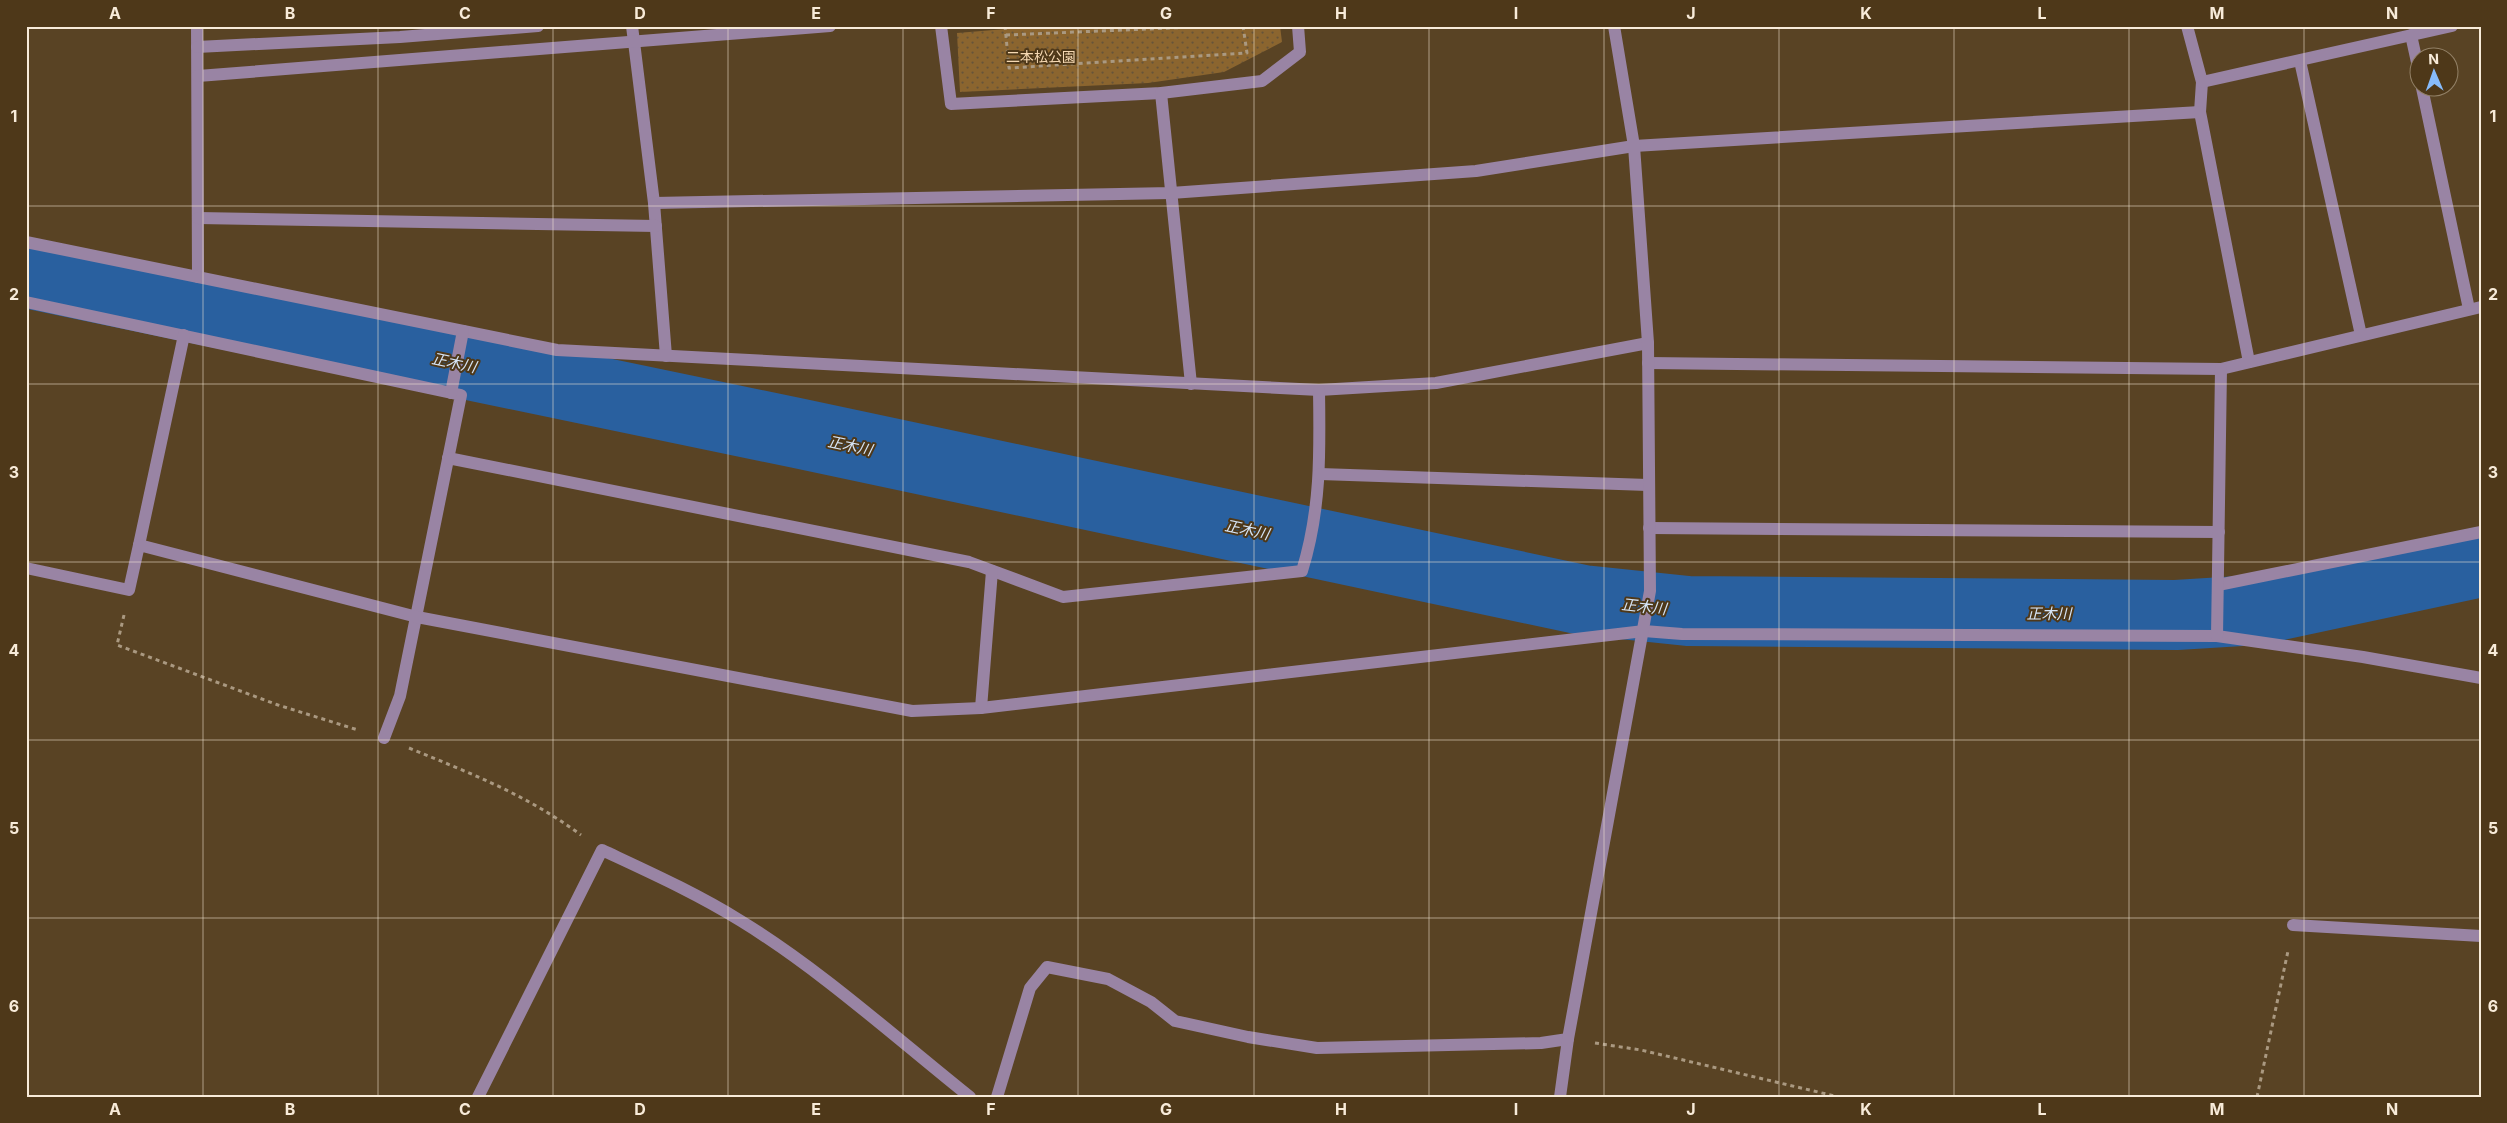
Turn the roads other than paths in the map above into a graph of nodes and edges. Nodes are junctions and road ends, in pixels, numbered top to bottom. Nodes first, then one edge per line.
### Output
1 (198, 26) edge
2 (538, 26) edge
3 (632, 26) edge
4 (830, 26) edge
5 (941, 26) edge
6 (1298, 26) edge
7 (1614, 26) edge
8 (2187, 26) edge
9 (2452, 26) edge
10 (400, 32) edge
11 (2411, 35) junction
12 (634, 43) junction
13 (197, 47) junction
14 (2414, 48) edge
15 (2300, 60) junction
16 (198, 76) junction
17 (2202, 82) junction
18 (1161, 93) junction
19 (2424, 98) edge
20 (2200, 112) junction
21 (1634, 146) junction
22 (1171, 193) junction
23 (654, 203) junction
24 (198, 218) junction
25 (656, 226) junction
26 (26, 242) edge
27 (198, 277) junction
28 (26, 302) edge
29 (2475, 308) edge
30 (184, 335) junction
31 (2361, 335) junction
32 (462, 337) junction
33 (1648, 343) junction
34 (666, 356) junction
35 (2249, 362) junction
36 (1648, 363) junction
37 (2221, 369) junction
38 (1191, 384) junction
39 (452, 387) junction
40 (1319, 390) junction
41 (448, 458) junction
42 (1320, 474) junction
43 (1648, 485) junction
44 (1649, 528) junction
45 (2219, 532) junction
46 (2481, 532) edge
47 (139, 545) junction
48 (26, 568) edge
49 (992, 571) junction
50 (2218, 591) junction
51 (417, 616) junction
52 (1644, 627) junction
53 (2218, 631) junction
54 (2481, 678) edge
55 (981, 708) junction
56 (384, 738) road end
57 (2293, 925) road end
58 (2481, 936) edge
59 (1568, 1039) junction
60 (478, 1097) edge
61 (970, 1097) edge
62 (997, 1097) edge
63 (1560, 1097) edge

1 - 13 street
2 - 10 street
3 - 12 street
4 - 12 street
5 - 18 street
6 - 18 street
7 - 21 street
8 - 17 street
9 - 11 street
10 - 13 street
11 - 14 street
11 - 15 street
12 - 16 street
12 - 23 street
13 - 16 street
15 - 17 street
15 - 31 street
16 - 24 street
17 - 20 street
18 - 22 street
19 - 29 street
20 - 21 street
20 - 35 street
21 - 22 street
21 - 33 street
22 - 23 street
22 - 38 street
23 - 25 street
24 - 25 street
24 - 27 street
25 - 34 street
26 - 27 street
27 - 32 street
28 - 30 street
29 - 31 street
30 - 39 street
30 - 47 street
31 - 35 street
32 - 34 street
32 - 39 street
33 - 36 street
33 - 40 street
34 - 38 street
35 - 37 street
36 - 37 street
36 - 43 street
37 - 45 street
38 - 40 street
39 - 41 street
40 - 42 street
41 - 49 street
41 - 51 street
42 - 43 street
42 - 49 street
43 - 44 street
44 - 45 street
44 - 52 street
45 - 50 street
46 - 50 street
47 - 48 street
47 - 51 street
49 - 55 street
50 - 53 street
51 - 55 street
51 - 56 street
52 - 53 street
52 - 55 street
52 - 59 street
53 - 54 street
57 - 58 street
59 - 62 street
59 - 63 street
60 - 61 street

